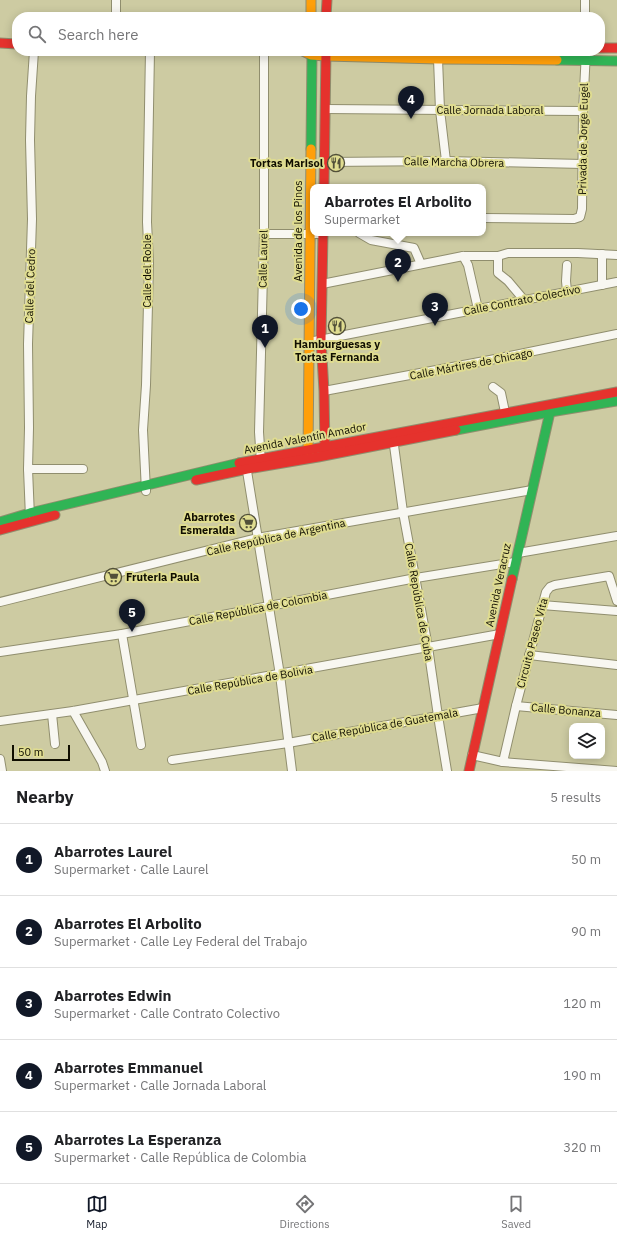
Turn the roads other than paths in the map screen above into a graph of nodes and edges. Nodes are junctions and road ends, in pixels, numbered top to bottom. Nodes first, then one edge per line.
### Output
1 (116, 0) edge
2 (311, 0) edge
3 (326, 0) edge
4 (585, 0) edge
5 (116, 12) edge
6 (312, 12) edge
7 (326, 12) edge
8 (585, 12) edge
9 (0, 43) edge
10 (12, 44) edge
11 (605, 48) edge
12 (617, 48) edge
13 (34, 56) edge
14 (150, 56) edge
15 (264, 56) edge
16 (309, 56) edge
17 (326, 56) edge
18 (382, 56) edge
19 (586, 56) edge
20 (438, 59) junction
21 (617, 61) edge
22 (325, 109) junction
23 (440, 110) junction
24 (583, 110) junction
25 (446, 161) junction
26 (324, 162) junction
27 (583, 164) junction
28 (324, 184) edge
29 (486, 218) edge
30 (264, 234) junction
31 (310, 234) junction
32 (323, 236) edge
33 (364, 236) edge
34 (602, 254) junction
35 (617, 255) edge
36 (463, 256) junction
37 (498, 256) junction
38 (420, 264) junction
39 (567, 265) dead end
40 (617, 282) edge
41 (322, 284) junction
42 (602, 285) junction
43 (567, 291) junction
44 (524, 300) junction
45 (478, 309) junction
46 (617, 334) edge
47 (322, 340) junction
48 (309, 342) junction
49 (493, 387) dead end
50 (324, 391) junction
51 (617, 392) edge
52 (617, 401) edge
53 (550, 408) junction
54 (504, 412) junction
55 (393, 438) junction
56 (324, 445) junction
57 (308, 449) junction
58 (325, 456) junction
59 (309, 459) junction
60 (261, 462) junction
61 (246, 465) junction
62 (28, 469) junction
63 (83, 469) dead end
64 (146, 488) junction
65 (532, 490) junction
66 (403, 512) junction
67 (0, 516) edge
68 (30, 517) junction
69 (10, 519) junction
70 (0, 522) edge
71 (0, 530) edge
72 (617, 536) edge
73 (257, 538) junction
74 (516, 557) junction
75 (416, 578) junction
76 (617, 601) edge
77 (0, 602) edge
78 (542, 605) junction
79 (268, 606) junction
80 (617, 611) edge
81 (122, 634) junction
82 (500, 634) junction
83 (428, 647) junction
84 (0, 652) edge
85 (529, 655) junction
86 (617, 665) edge
87 (280, 675) junction
88 (134, 700) junction
89 (516, 706) junction
90 (483, 708) junction
91 (73, 711) junction
92 (52, 714) junction
93 (617, 715) edge
94 (438, 716) junction
95 (0, 721) edge
96 (288, 743) junction
97 (55, 744) dead end
98 (141, 745) dead end
99 (472, 755) junction
100 (0, 759) edge
101 (172, 760) dead end
102 (503, 762) junction
103 (2, 771) edge
104 (105, 771) edge
105 (292, 771) edge
106 (447, 771) edge
107 (469, 771) edge
108 (612, 771) edge

1 - 5 street
2 - 6 main road
3 - 7 main road
4 - 8 street
9 - 10 main road
11 - 12 main road
13 - 62 street, Calle del Cedro
14 - 64 street, Calle del Roble
15 - 30 street, Calle Laurel
16 - 31 main road, Avenida de los Pinos
17 - 22 main road
18 - 20 main road
19 - 20 main road
19 - 21 main road
19 - 24 street, Privada de Jorge Eugel
20 - 23 street
22 - 23 street, Calle Jornada Laboral
22 - 26 main road
23 - 24 street, Calle Jornada Laboral
23 - 25 street
24 - 27 street, Privada de Jorge Eugel
25 - 26 street, Calle Marcha Obrera
25 - 27 street, Calle Marcha Obrera
26 - 28 main road
27 - 29 street, Privada de Jorge Eugel
30 - 31 street
30 - 60 street, Calle Laurel
31 - 48 main road, Avenida de los Pinos
32 - 41 main road
33 - 38 street
34 - 35 street
34 - 37 street
34 - 42 street
36 - 37 street
36 - 38 street
36 - 45 street
37 - 44 street
38 - 41 street
39 - 43 street
40 - 42 street, Calle Contrato Colectivo
41 - 47 main road
42 - 43 street, Calle Contrato Colectivo
43 - 44 street, Calle Contrato Colectivo
44 - 45 street, Calle Contrato Colectivo
45 - 47 street, Calle Contrato Colectivo
46 - 50 street, Calle Mártires de Chicago
47 - 48 street, Calle Contrato Colectivo
47 - 50 main road
48 - 57 main road, Avenida de los Pinos
49 - 54 street
50 - 56 main road
51 - 53 main road, Avenida Valentín Amador
52 - 53 main road, Avenida Valentín Amador
53 - 54 main road, Avenida Valentín Amador
53 - 55 main road, Avenida Valentín Amador
53 - 65 main road, Avenida Veracruz
54 - 55 main road, Avenida Valentín Amador
55 - 56 main road, Avenida Valentín Amador
55 - 58 main road, Avenida Valentín Amador
55 - 66 street, Calle República de Cuba
56 - 57 main road, Avenida Valentín Amador
56 - 58 main road
57 - 59 main road, Avenida de los Pinos
57 - 60 main road, Avenida Valentín Amador
58 - 59 main road, Avenida Valentín Amador
59 - 60 main road, Avenida Valentín Amador
60 - 61 main road, Avenida Valentín Amador
61 - 64 main road, Avenida Valentín Amador
61 - 73 street
62 - 63 street
62 - 68 street, Calle del Cedro
64 - 68 main road, Avenida Valentín Amador
65 - 66 street, Calle República de Argentina
65 - 74 main road, Avenida Veracruz
66 - 73 street, Calle República de Argentina
66 - 75 street, Calle República de Cuba
67 - 69 street
68 - 69 main road, Avenida Valentín Amador
68 - 71 main road, Avenida Valentín Amador
69 - 70 main road, Avenida Valentín Amador
72 - 74 street, Calle República de Colombia
73 - 77 street, Calle República de Argentina
73 - 79 street
74 - 75 street, Calle República de Colombia
74 - 82 main road, Avenida Veracruz
75 - 79 street, Calle República de Colombia
75 - 83 street, Calle República de Cuba
76 - 78 street, Circuito Paseo Vita
78 - 80 street
78 - 85 street, Circuito Paseo Vita
79 - 81 street, Calle República de Colombia
79 - 87 street
81 - 84 street, Calle República de Colombia
81 - 88 street
82 - 83 street, Calle República de Bolivia
82 - 90 main road, Avenida Veracruz
83 - 87 street, Calle República de Bolivia
83 - 94 street, Calle República de Cuba
85 - 86 street
85 - 89 street, Circuito Paseo Vita
87 - 88 street, Calle República de Bolivia
87 - 96 street
88 - 91 street, Calle República de Bolivia
88 - 98 street
89 - 93 street, Calle Bonanza
89 - 102 street, Circuito Paseo Vita
90 - 94 street, Calle República de Guatemala
90 - 99 main road, Avenida Veracruz
91 - 92 street, Calle República de Bolivia
91 - 104 street
92 - 95 street, Calle República de Bolivia
92 - 97 street
94 - 96 street, Calle República de Guatemala
94 - 106 street, Calle República de Cuba
96 - 101 street, Calle República de Guatemala
96 - 105 street
99 - 102 street
99 - 107 main road, Avenida Veracruz
100 - 103 street
102 - 108 street

